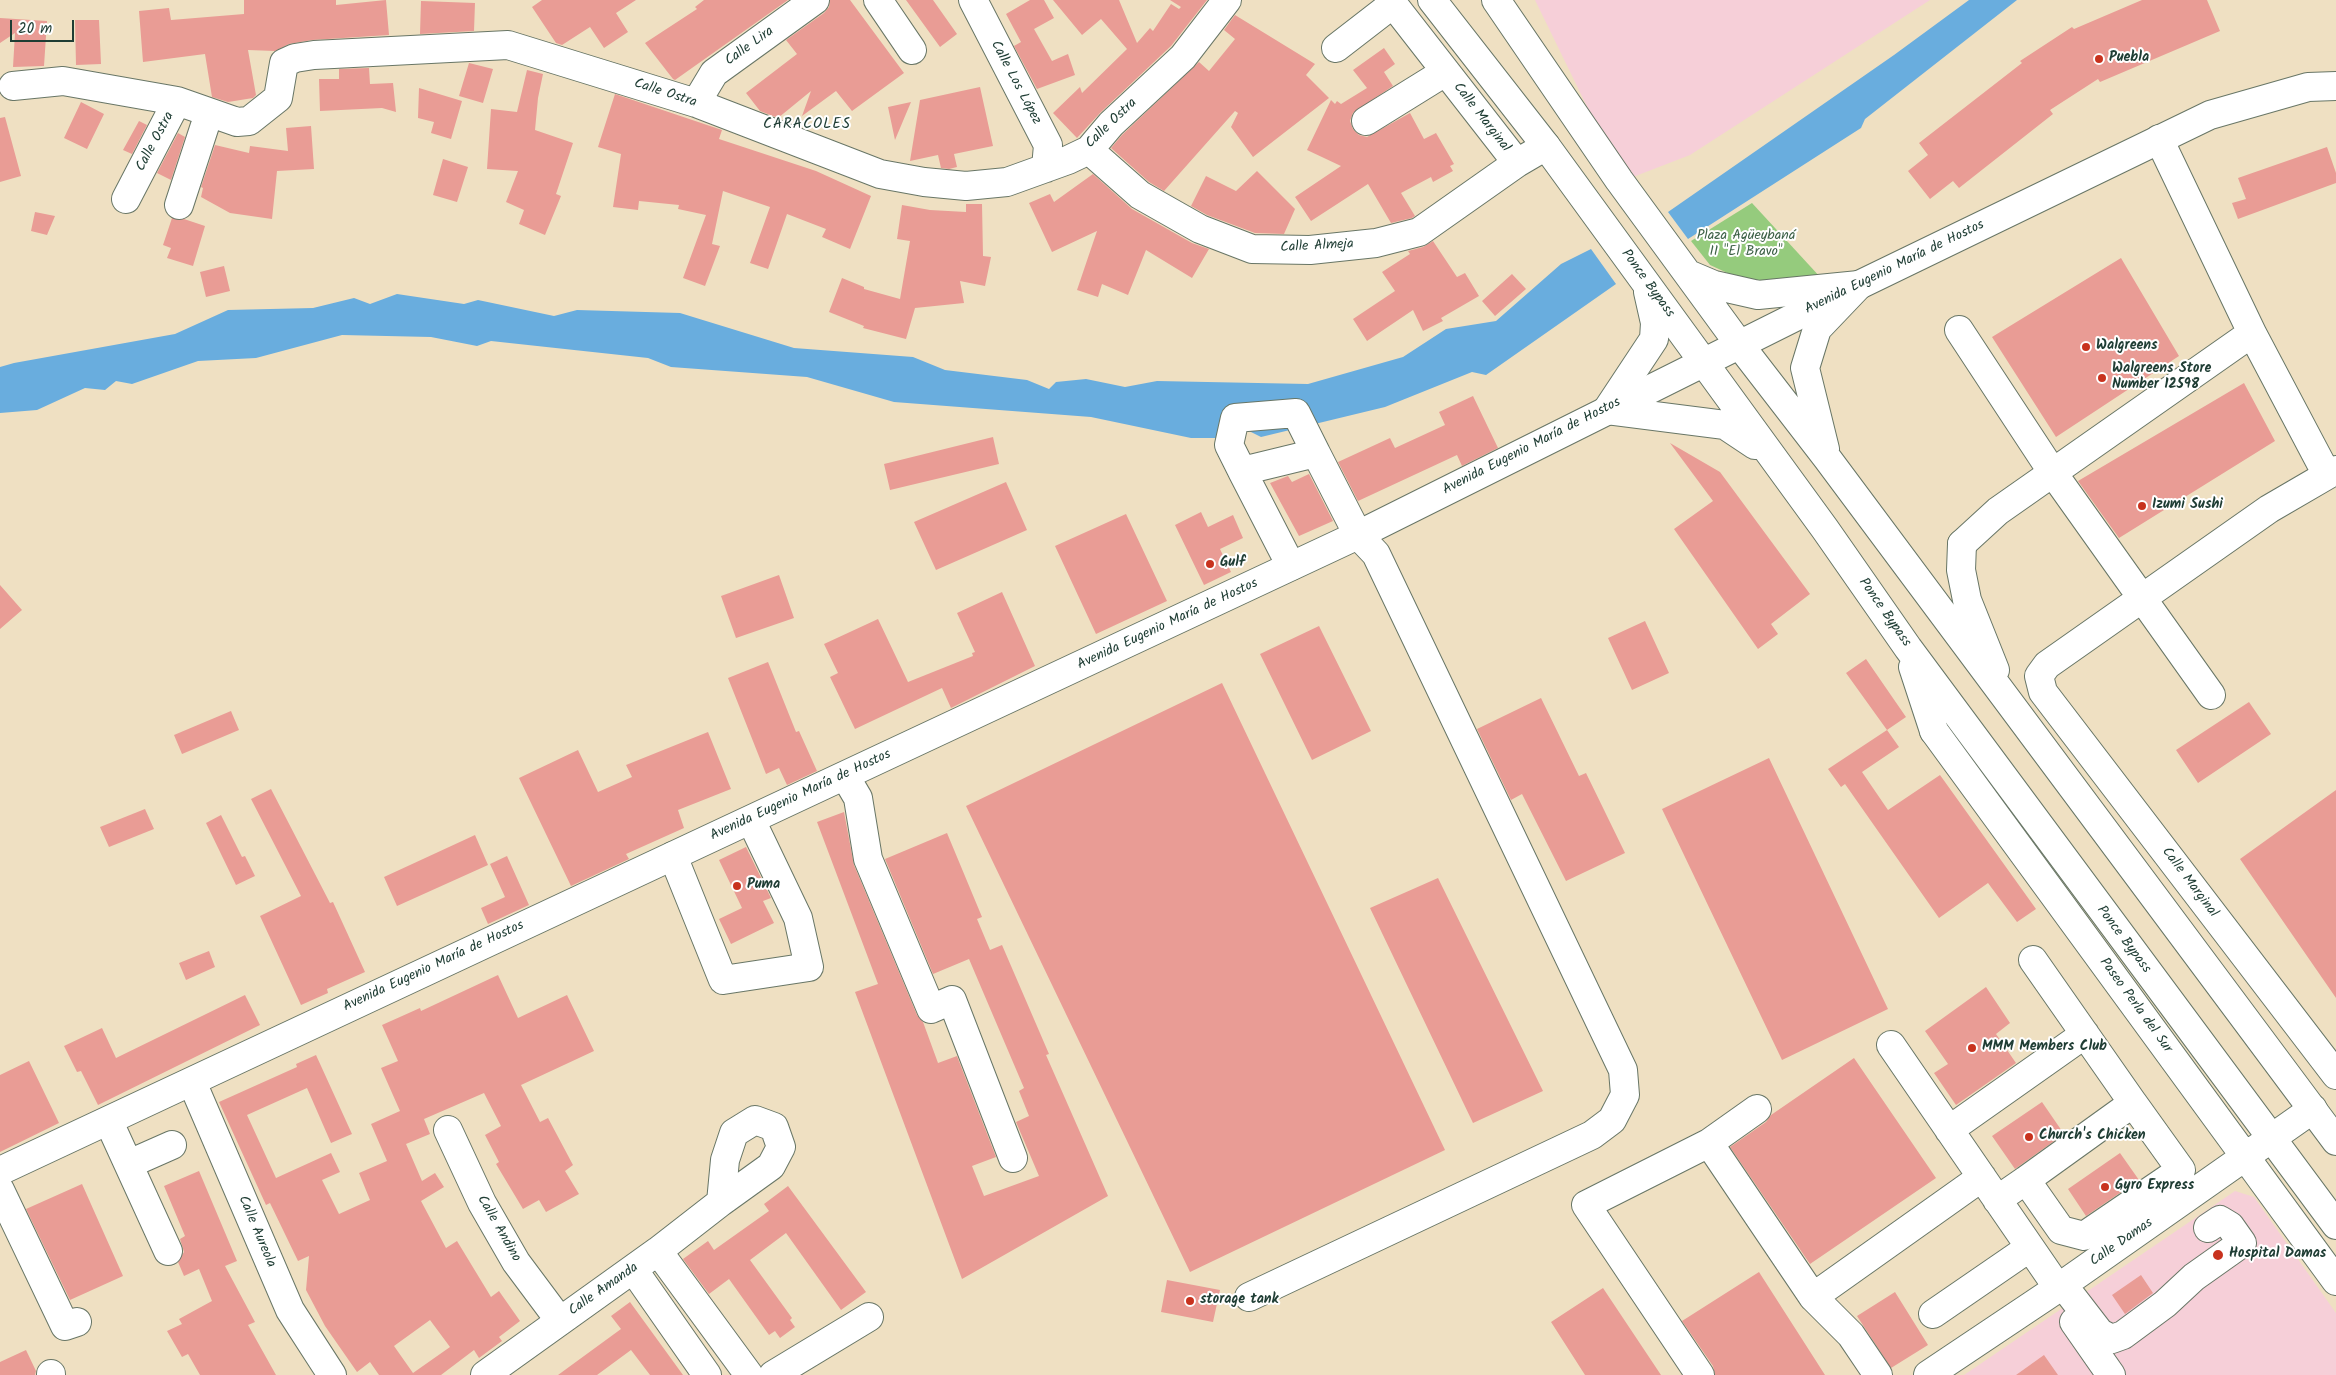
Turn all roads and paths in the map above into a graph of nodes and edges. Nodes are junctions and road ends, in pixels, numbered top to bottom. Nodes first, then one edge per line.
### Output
1 (815, 0) edge
2 (878, 0) edge
3 (972, 0) edge
4 (1227, 0) edge
5 (1432, 0) edge
6 (1496, 0) edge
7 (1391, 2) edge
8 (1336, 48) dead end
9 (912, 50) dead end
10 (1446, 72) junction
11 (13, 86) dead end
12 (2336, 86) edge
13 (178, 101) junction
14 (696, 103) junction
15 (209, 112) junction
16 (1366, 121) dead end
17 (2159, 139) junction
18 (1546, 146) junction
19 (1089, 150) junction
20 (1517, 163) junction
21 (1046, 168) junction
22 (126, 199) dead end
23 (179, 205) dead end
24 (1688, 274) junction
25 (1646, 283) junction
26 (1858, 285) junction
27 (1959, 330) dead end
28 (2252, 332) junction
29 (1739, 344) junction
30 (1703, 362) junction
31 (1607, 410) junction
32 (1316, 453) junction
33 (1769, 454) junction
34 (1827, 458) junction
35 (1242, 471) junction
36 (2053, 472) junction
37 (2331, 472) edge
38 (1358, 535) junction
39 (1291, 566) junction
40 (2142, 598) junction
41 (1908, 648) junction
42 (2211, 695) dead end
43 (2008, 702) junction
44 (845, 776) junction
45 (751, 820) junction
46 (672, 856) junction
47 (2033, 960) dead end
48 (2085, 1034) junction
49 (1891, 1045) dead end
50 (2336, 1075) edge
51 (192, 1082) junction
52 (2133, 1103) junction
53 (1757, 1109) dead end
54 (2313, 1109) junction
55 (109, 1122) junction
56 (448, 1130) dead end
57 (1949, 1130) junction
58 (2272, 1138) junction
59 (2336, 1141) edge
60 (1709, 1143) junction
61 (172, 1145) dead end
62 (2245, 1157) junction
63 (1013, 1158) dead end
64 (130, 1164) junction
65 (0, 1172) edge
66 (1982, 1177) junction
67 (2026, 1180) junction
68 (0, 1190) edge
69 (1998, 1200) junction
70 (721, 1202) dead end
71 (2336, 1226) edge
72 (2208, 1228) dead end
73 (2029, 1248) junction
74 (168, 1251) dead end
75 (658, 1251) junction
76 (633, 1269) junction
77 (2336, 1281) edge
78 (2058, 1288) junction
79 (1250, 1297) dead end
80 (1812, 1297) junction
81 (1933, 1314) dead end
82 (869, 1317) dead end
83 (560, 1321) junction
84 (77, 1322) dead end
85 (332, 1375) edge
86 (485, 1375) edge
87 (707, 1375) edge
88 (749, 1375) edge
89 (773, 1375) edge
90 (1700, 1375) edge
91 (1878, 1375) edge
92 (1928, 1375) edge
93 (2111, 1375) edge

1 - 14 main road, Calle Lira
2 - 9 main road
3 - 21 main road, Calle Los López
4 - 19 main road, Calle Ostra
5 - 18 main road, Ponce Bypass
6 - 24 main road
7 - 8 main road, Calle Marginal
7 - 10 main road, Calle Marginal
10 - 16 main road, Calle Marginal
10 - 20 main road, Calle Marginal
11 - 13 main road
12 - 17 main road, Avenida Eugenio María de Hostos
13 - 15 main road, Calle Ostra
13 - 22 main road, Calle Ostra
14 - 15 main road, Calle Ostra
14 - 21 main road, Calle Ostra
15 - 23 main road
17 - 26 main road, Avenida Eugenio María de Hostos
17 - 28 main road
18 - 20 main road, Calle Almeja
18 - 25 main road, Ponce Bypass
19 - 20 main road, Calle Almeja
19 - 21 main road, Calle Ostra
24 - 26 main road
24 - 29 main road
25 - 30 main road, Ponce Bypass
25 - 31 main road
26 - 29 main road, Avenida Eugenio María de Hostos
26 - 34 main road
27 - 36 main road
28 - 36 main road
28 - 37 main road
29 - 30 main road, Avenida Eugenio María de Hostos
29 - 34 main road
30 - 31 main road, Avenida Eugenio María de Hostos
30 - 33 main road, Ponce Bypass
31 - 33 main road
31 - 38 main road, Avenida Eugenio María de Hostos
32 - 35 main road
32 - 35 main road
32 - 38 main road
33 - 41 main road, Ponce Bypass
34 - 43 main road
35 - 39 main road
36 - 40 main road
36 - 43 main road
37 - 40 main road
38 - 39 main road, Avenida Eugenio María de Hostos
38 - 79 main road
39 - 44 main road, Avenida Eugenio María de Hostos
40 - 42 main road
40 - 50 main road, Calle Marginal
41 - 58 main road, Ponce Bypass
41 - 62 main road, Paseo Perla del Sur
43 - 54 main road
44 - 45 main road, Avenida Eugenio María de Hostos
44 - 63 main road
45 - 46 main road, Avenida Eugenio María de Hostos
45 - 46 main road
46 - 51 main road, Avenida Eugenio María de Hostos
47 - 48 main road
48 - 52 main road
48 - 57 main road
49 - 57 main road
51 - 55 main road, Avenida Eugenio María de Hostos
51 - 85 main road, Calle Aureola
52 - 67 main road
52 - 67 main road
53 - 60 main road
54 - 58 main road, Calle Damas
54 - 59 main road
55 - 64 main road
55 - 65 main road, Avenida Eugenio María de Hostos
56 - 83 main road, Calle Andino
57 - 66 main road
58 - 62 main road, Calle Damas
58 - 71 main road, Ponce Bypass
60 - 80 main road
60 - 90 main road
61 - 64 main road
62 - 77 main road, Paseo Perla del Sur
62 - 78 main road, Calle Damas
64 - 74 main road
66 - 69 main road
66 - 80 main road
67 - 69 main road
68 - 84 main road
69 - 73 main road
70 - 75 main road, Calle Amanda
72 - 78 main road
73 - 78 main road
73 - 81 main road
75 - 76 main road, Calle Amanda
75 - 88 main road
76 - 83 main road, Calle Amanda
76 - 87 main road
78 - 92 main road, Calle Damas
78 - 93 main road
80 - 91 main road
82 - 89 main road
83 - 86 main road, Calle Amanda

